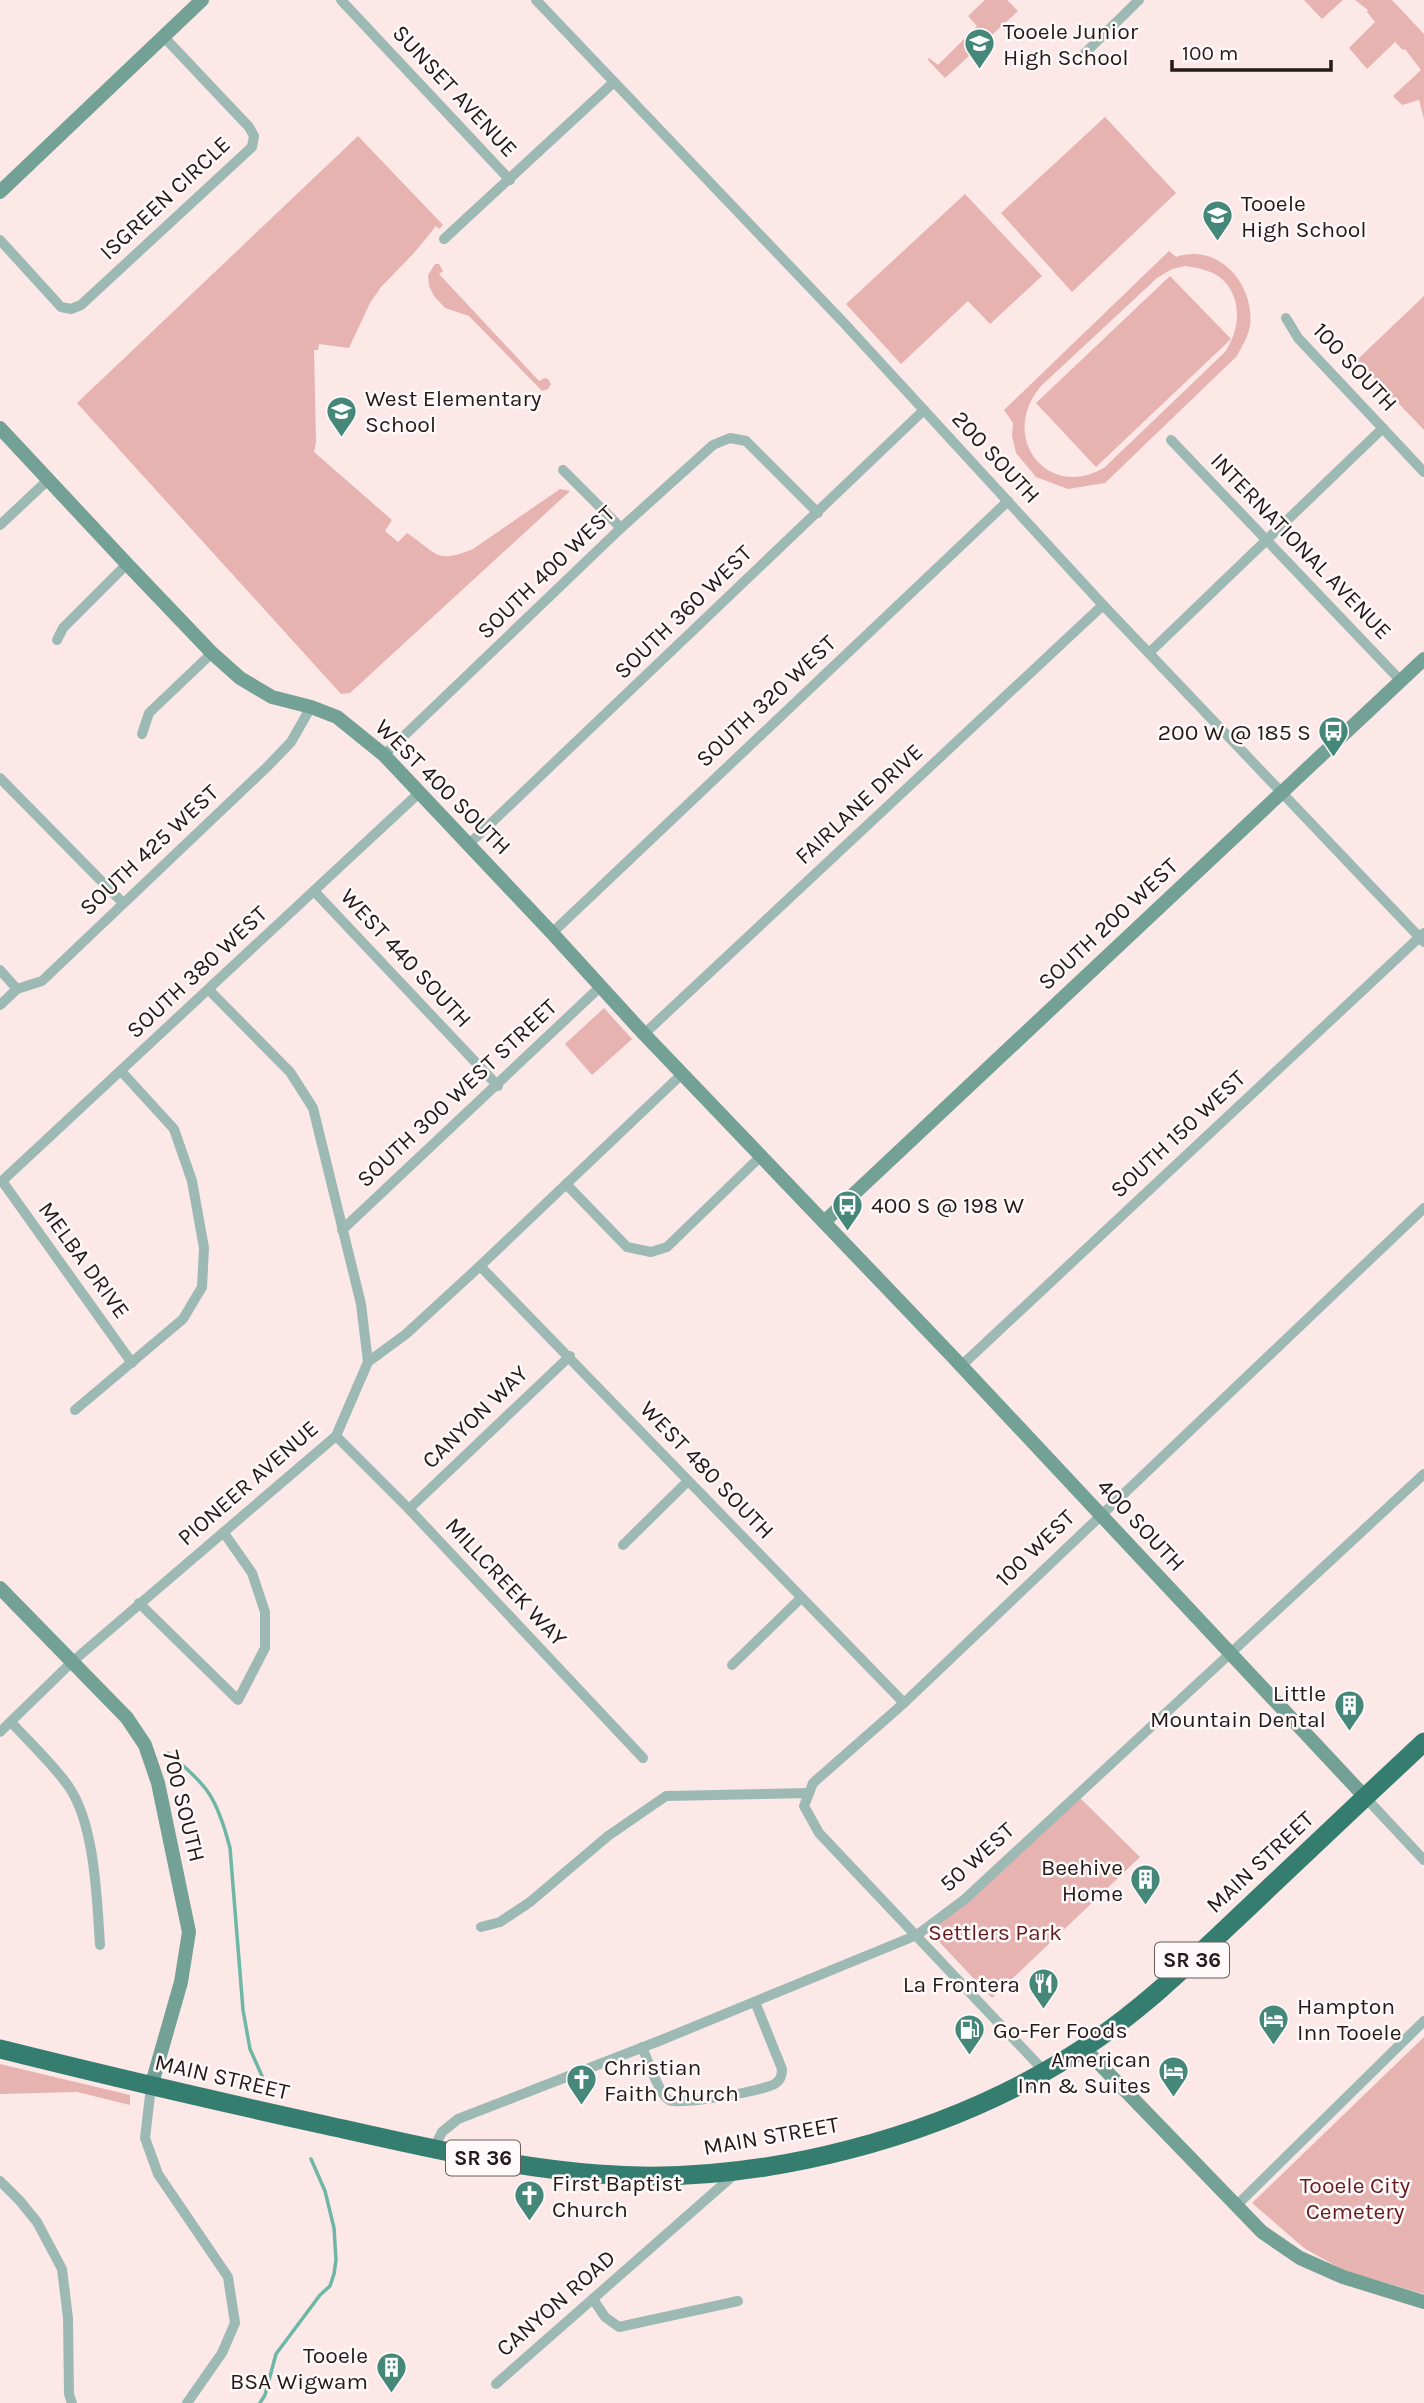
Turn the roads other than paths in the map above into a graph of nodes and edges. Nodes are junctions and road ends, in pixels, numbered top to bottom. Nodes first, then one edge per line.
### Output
1 (202, 0) edge
2 (341, 0) edge
3 (536, 0) edge
4 (1139, 0) edge
5 (163, 36) junction
6 (1085, 53) dead end
7 (614, 82) junction
8 (510, 180) junction
9 (0, 192) edge
10 (444, 239) dead end
11 (0, 240) edge
12 (1286, 318) dead end
13 (924, 410) junction
14 (0, 428) edge
15 (1383, 428) junction
16 (1171, 440) dead end
17 (563, 470) dead end
18 (1424, 472) edge
19 (48, 480) junction
20 (1008, 501) junction
21 (818, 513) junction
22 (0, 525) edge
23 (621, 528) junction
24 (1266, 542) junction
25 (127, 564) junction
26 (1103, 605) junction
27 (57, 640) dead end
28 (1150, 652) junction
29 (212, 653) junction
30 (1424, 659) edge
31 (1401, 681) junction
32 (311, 707) junction
33 (142, 734) dead end
34 (384, 755) junction
35 (0, 778) edge
36 (1283, 792) junction
37 (419, 793) junction
38 (469, 844) junction
39 (314, 891) junction
40 (123, 903) junction
41 (552, 933) junction
42 (1422, 938) edge
43 (0, 970) edge
44 (600, 987) junction
45 (17, 989) junction
46 (209, 990) junction
47 (0, 1005) edge
48 (643, 1034) junction
49 (121, 1071) junction
50 (682, 1074) junction
51 (498, 1086) junction
52 (760, 1157) junction
53 (2, 1181) joint
54 (566, 1184) junction
55 (1424, 1208) edge
56 (824, 1222) junction
57 (342, 1230) junction
58 (480, 1266) junction
59 (570, 1356) junction
60 (368, 1362) junction
61 (132, 1363) junction
62 (961, 1366) junction
63 (75, 1410) dead end
64 (336, 1436) junction
65 (1424, 1474) edge
66 (688, 1481) junction
67 (409, 1509) junction
68 (1100, 1514) junction
69 (225, 1533) junction
70 (623, 1545) dead end
71 (0, 1588) edge
72 (802, 1598) junction
73 (139, 1603) junction
74 (1230, 1653) junction
75 (72, 1662) junction
76 (732, 1665) dead end
77 (904, 1703) junction
78 (11, 1722) junction
79 (0, 1732) edge
80 (1424, 1742) edge
81 (643, 1758) dead end
82 (809, 1793) junction
83 (1365, 1797) junction
84 (1424, 1860) edge
85 (481, 1927) dead end
86 (917, 1935) junction
87 (100, 1945) dead end
88 (755, 2001) junction
89 (1424, 2021) edge
90 (642, 2047) junction
91 (1084, 2048) junction
92 (0, 2049) edge
93 (1045, 2072) junction
94 (151, 2087) junction
95 (434, 2148) junction
96 (739, 2170) junction
97 (0, 2181) edge
98 (1237, 2206) junction
99 (593, 2299) junction
100 (738, 2301) dead end
101 (1424, 2302) edge
102 (496, 2384) dead end
103 (72, 2403) edge
104 (187, 2403) edge

1 - 5 street
2 - 8 street, SUNSET AVENUE
3 - 7 street, 200 SOUTH
4 - 6 street
5 - 9 street
5 - 11 street, ISGREEN CIRCLE
7 - 8 street
7 - 13 street, 200 SOUTH
8 - 10 street
12 - 15 street, 100 SOUTH
13 - 20 street, 200 SOUTH
13 - 21 street, SOUTH 360 WEST
14 - 19 street, WEST 400 SOUTH
15 - 18 street, 100 SOUTH
15 - 24 street
16 - 24 street, INTERNATIONAL AVENUE
17 - 23 street
19 - 22 street
19 - 25 street, WEST 400 SOUTH
20 - 26 street, 200 SOUTH
20 - 41 street, SOUTH 320 WEST
21 - 23 street, SOUTH 400 WEST
21 - 38 street, SOUTH 360 WEST
23 - 34 street, SOUTH 400 WEST
24 - 28 street
24 - 31 street, INTERNATIONAL AVENUE
25 - 27 street
25 - 29 street, WEST 400 SOUTH
26 - 28 street, 200 SOUTH
26 - 48 street, FAIRLANE DRIVE
28 - 36 street, 200 SOUTH
29 - 32 street, WEST 400 SOUTH
29 - 33 street
30 - 31 street, SOUTH 200 WEST
31 - 36 street, SOUTH 200 WEST
32 - 34 street, WEST 400 SOUTH
32 - 40 street, SOUTH 425 WEST
34 - 37 street, WEST 400 SOUTH
35 - 40 street
36 - 42 street, 200 SOUTH
36 - 56 street, SOUTH 200 WEST
37 - 38 street, WEST 400 SOUTH
37 - 39 street, SOUTH 380 WEST
38 - 41 street, WEST 400 SOUTH
39 - 46 street, SOUTH 380 WEST
39 - 51 street, WEST 440 SOUTH
40 - 45 street, SOUTH 425 WEST
41 - 44 street, WEST 400 SOUTH
42 - 62 street, SOUTH 150 WEST
43 - 45 street
44 - 48 street, WEST 400 SOUTH
44 - 51 street, SOUTH 300 WEST STREET
45 - 47 street, SOUTH 425 WEST
46 - 49 street, SOUTH 380 WEST
46 - 57 street
48 - 50 street, WEST 400 SOUTH
49 - 53 street, SOUTH 380 WEST
49 - 61 street
50 - 52 street, WEST 400 SOUTH
50 - 54 street
51 - 57 street, SOUTH 300 WEST STREET
52 - 54 street
52 - 56 street, WEST 400 SOUTH
53 - 61 street, MELBA DRIVE
54 - 58 street
55 - 68 street, 100 WEST
56 - 62 street, 400 SOUTH
57 - 60 street
58 - 59 street, WEST 480 SOUTH
58 - 60 street
59 - 66 street, WEST 480 SOUTH
59 - 67 street, CANYON WAY
60 - 64 street, PIONEER AVENUE
61 - 63 street
62 - 68 street, 400 SOUTH
64 - 67 street, MILLCREEK WAY
64 - 69 street, PIONEER AVENUE
65 - 74 street, 50 WEST
66 - 70 street
66 - 72 street, WEST 480 SOUTH
67 - 81 street, MILLCREEK WAY
68 - 74 street, 400 SOUTH
68 - 77 street, 100 WEST
69 - 73 street, PIONEER AVENUE
69 - 73 street
71 - 75 street, 700 SOUTH
72 - 76 street
72 - 77 street, WEST 480 SOUTH
73 - 75 street, PIONEER AVENUE
74 - 83 street, 400 SOUTH
74 - 86 street, 50 WEST
75 - 78 street, PIONEER AVENUE
75 - 94 street, 700 SOUTH
77 - 82 street, 100 WEST
78 - 79 street, PIONEER AVENUE
78 - 87 street
80 - 83 highway, MAIN STREET / SR 36
82 - 85 street
82 - 86 street, 100 WEST
83 - 84 street, 400 SOUTH
83 - 91 highway, MAIN STREET / SR 36
86 - 88 street, 50 WEST
86 - 93 street
88 - 90 street, 50 WEST
88 - 90 street
89 - 98 street
90 - 95 street, 50 WEST
91 - 93 highway, MAIN STREET / SR 36
91 - 98 street
92 - 94 highway, MAIN STREET / SR 36
93 - 96 highway, MAIN STREET / SR 36
94 - 95 highway, MAIN STREET / SR 36
94 - 104 street
95 - 96 highway, MAIN STREET / SR 36
96 - 99 street, CANYON ROAD
97 - 103 street
98 - 101 street
99 - 100 street
99 - 102 street, CANYON ROAD

